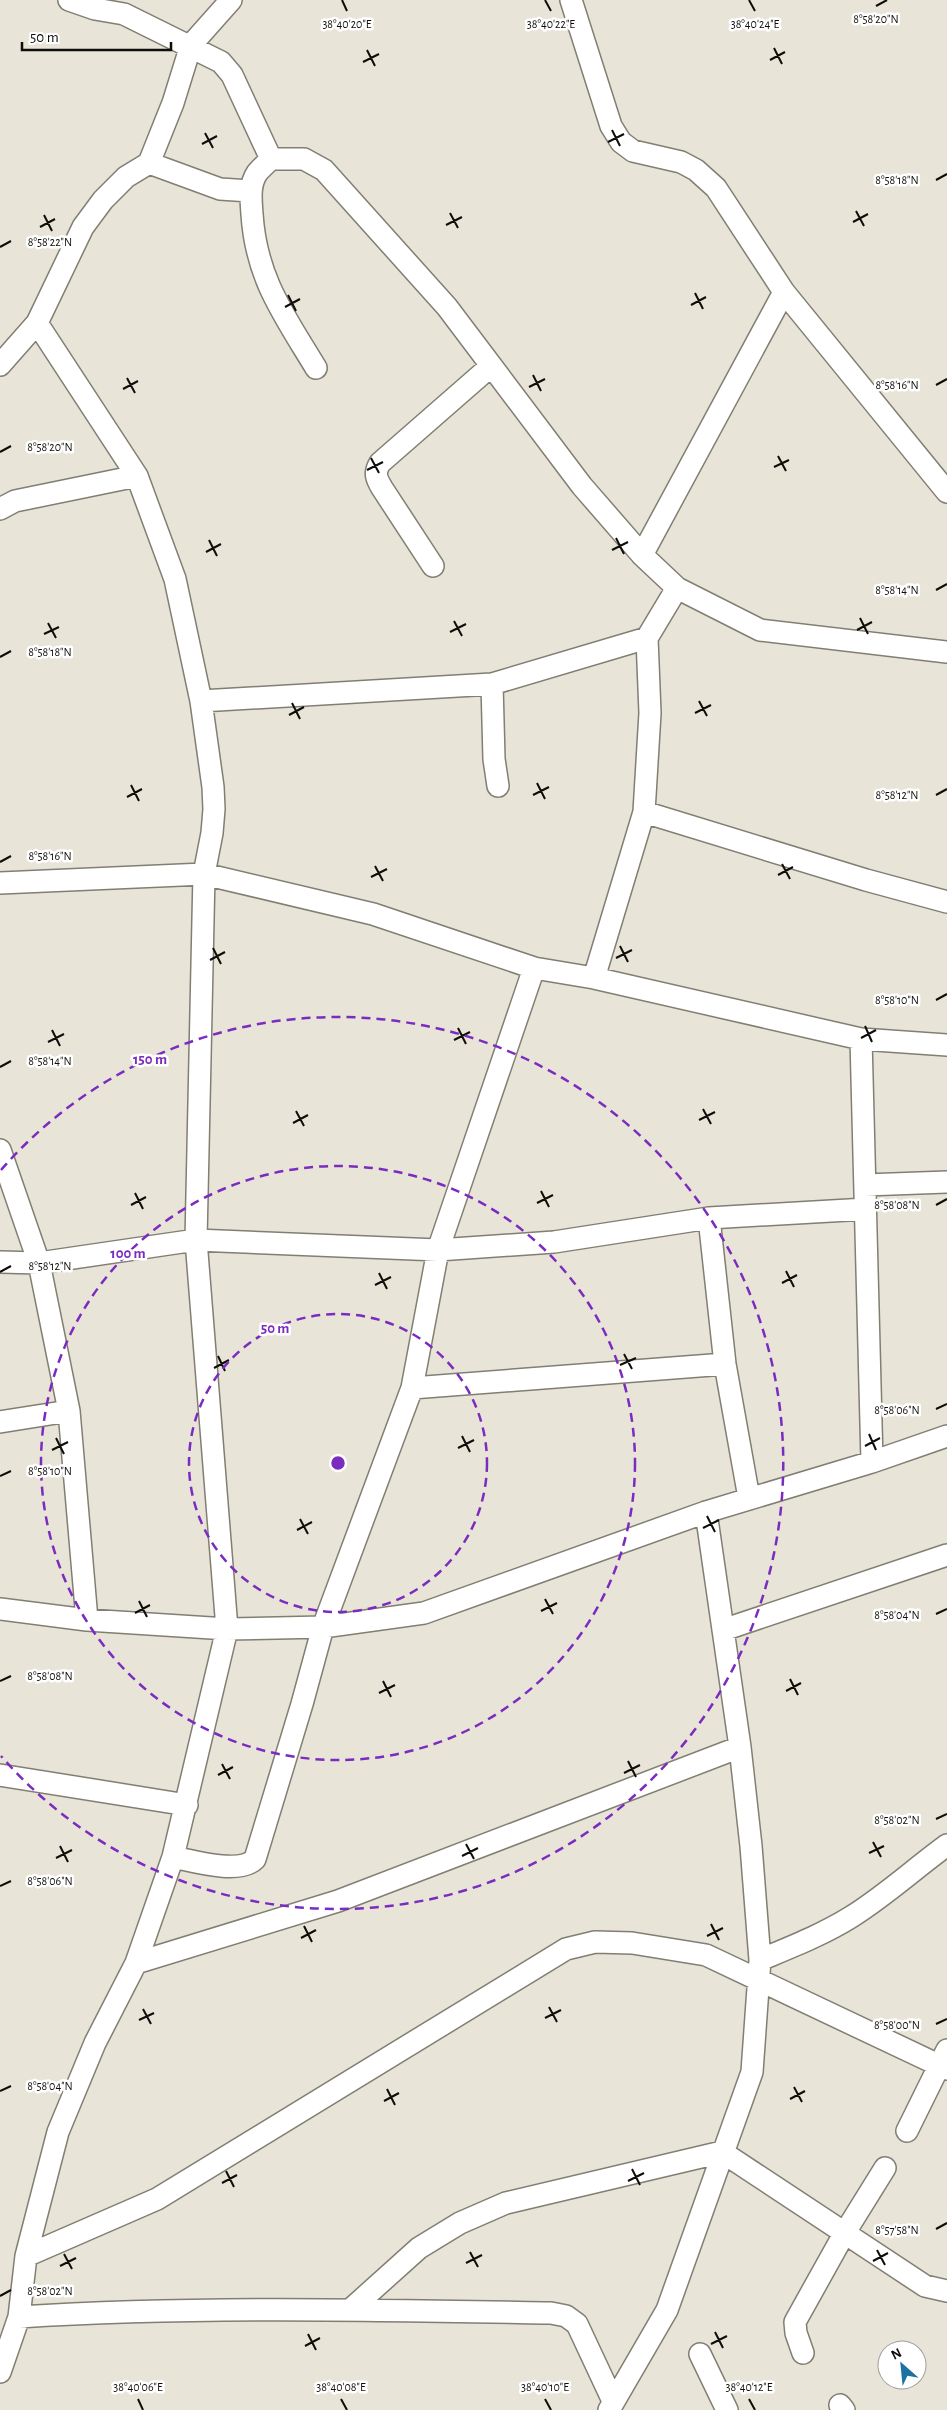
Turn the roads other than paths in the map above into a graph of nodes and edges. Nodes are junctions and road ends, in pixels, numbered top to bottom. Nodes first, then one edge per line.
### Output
1 (69, 0) edge
2 (231, 0) edge
3 (577, 2) edge
4 (191, 46) junction
5 (271, 159) junction
6 (149, 163) junction
7 (250, 191) junction
8 (784, 292) junction
9 (37, 323) junction
10 (0, 365) edge
11 (491, 366) junction
12 (316, 368) dead end
13 (137, 476) junction
14 (947, 492) edge
15 (0, 509) edge
16 (642, 554) junction
17 (433, 566) dead end
18 (677, 588) junction
19 (648, 638) junction
20 (947, 652) edge
21 (492, 684) junction
22 (200, 701) junction
23 (498, 786) dead end
24 (644, 812) junction
25 (204, 874) junction
26 (0, 883) edge
27 (947, 902) edge
28 (534, 968) junction
29 (594, 978) junction
30 (861, 1039) junction
31 (947, 1045) edge
32 (0, 1150) edge
33 (947, 1182) edge
34 (865, 1185) junction
35 (866, 1209) junction
36 (709, 1218) junction
37 (196, 1240) junction
38 (438, 1250) junction
39 (0, 1262) edge
40 (39, 1263) junction
41 (725, 1364) junction
42 (412, 1388) junction
43 (70, 1411) junction
44 (0, 1422) edge
45 (947, 1436) edge
46 (872, 1462) junction
47 (749, 1498) junction
48 (706, 1512) junction
49 (947, 1555) edge
50 (0, 1609) edge
51 (87, 1620) junction
52 (323, 1627) junction
53 (227, 1629) junction
54 (723, 1630) junction
55 (740, 1747) junction
56 (0, 1776) edge
57 (187, 1805) junction
58 (947, 1845) edge
59 (173, 1858) junction
60 (760, 1960) junction
61 (136, 1964) junction
62 (759, 1982) junction
63 (944, 2062) edge
64 (907, 2131) dead end
65 (722, 2152) junction
66 (885, 2168) dead end
67 (844, 2234) junction
68 (26, 2256) junction
69 (947, 2291) edge
70 (350, 2310) junction
71 (18, 2317) junction
72 (803, 2353) dead end
73 (700, 2354) dead end
74 (0, 2372) edge
75 (611, 2406) edge
76 (727, 2410) edge

1 - 4 street
2 - 4 street
3 - 8 street
4 - 5 street
4 - 6 street
5 - 7 street
5 - 11 street
6 - 7 street
6 - 9 street
7 - 12 street
8 - 14 street
8 - 16 street
9 - 10 street
9 - 13 street
11 - 16 street
11 - 17 street
13 - 15 street
13 - 22 street
16 - 18 street
18 - 19 street
18 - 20 street
19 - 21 street
19 - 24 street
21 - 22 street
21 - 23 street
22 - 25 street
24 - 27 street
24 - 29 street
25 - 26 street
25 - 28 street
25 - 37 street
28 - 29 street
28 - 38 street
29 - 30 street
30 - 31 street
30 - 34 street
32 - 40 street
33 - 34 street
34 - 35 street
35 - 36 street
35 - 46 street
36 - 38 street
36 - 41 street
37 - 38 street
37 - 40 street
37 - 53 street
38 - 42 street
39 - 40 street
40 - 43 street
41 - 42 street
41 - 47 street
42 - 52 street
43 - 44 street
43 - 51 street
45 - 46 street
46 - 47 street
47 - 48 street
48 - 52 street
48 - 54 street
49 - 54 street
50 - 51 street
51 - 53 street
52 - 53 street
52 - 59 street
53 - 57 street
54 - 55 street
55 - 60 street
55 - 61 street
56 - 57 street
57 - 59 street
58 - 60 street
59 - 61 street
60 - 62 street
61 - 68 street
62 - 63 street
62 - 65 street
62 - 68 street
63 - 64 street
65 - 67 street
65 - 70 street
65 - 75 street
66 - 67 street
67 - 69 street
67 - 72 street
68 - 71 street
70 - 71 street
70 - 75 street
71 - 74 street
73 - 76 street

